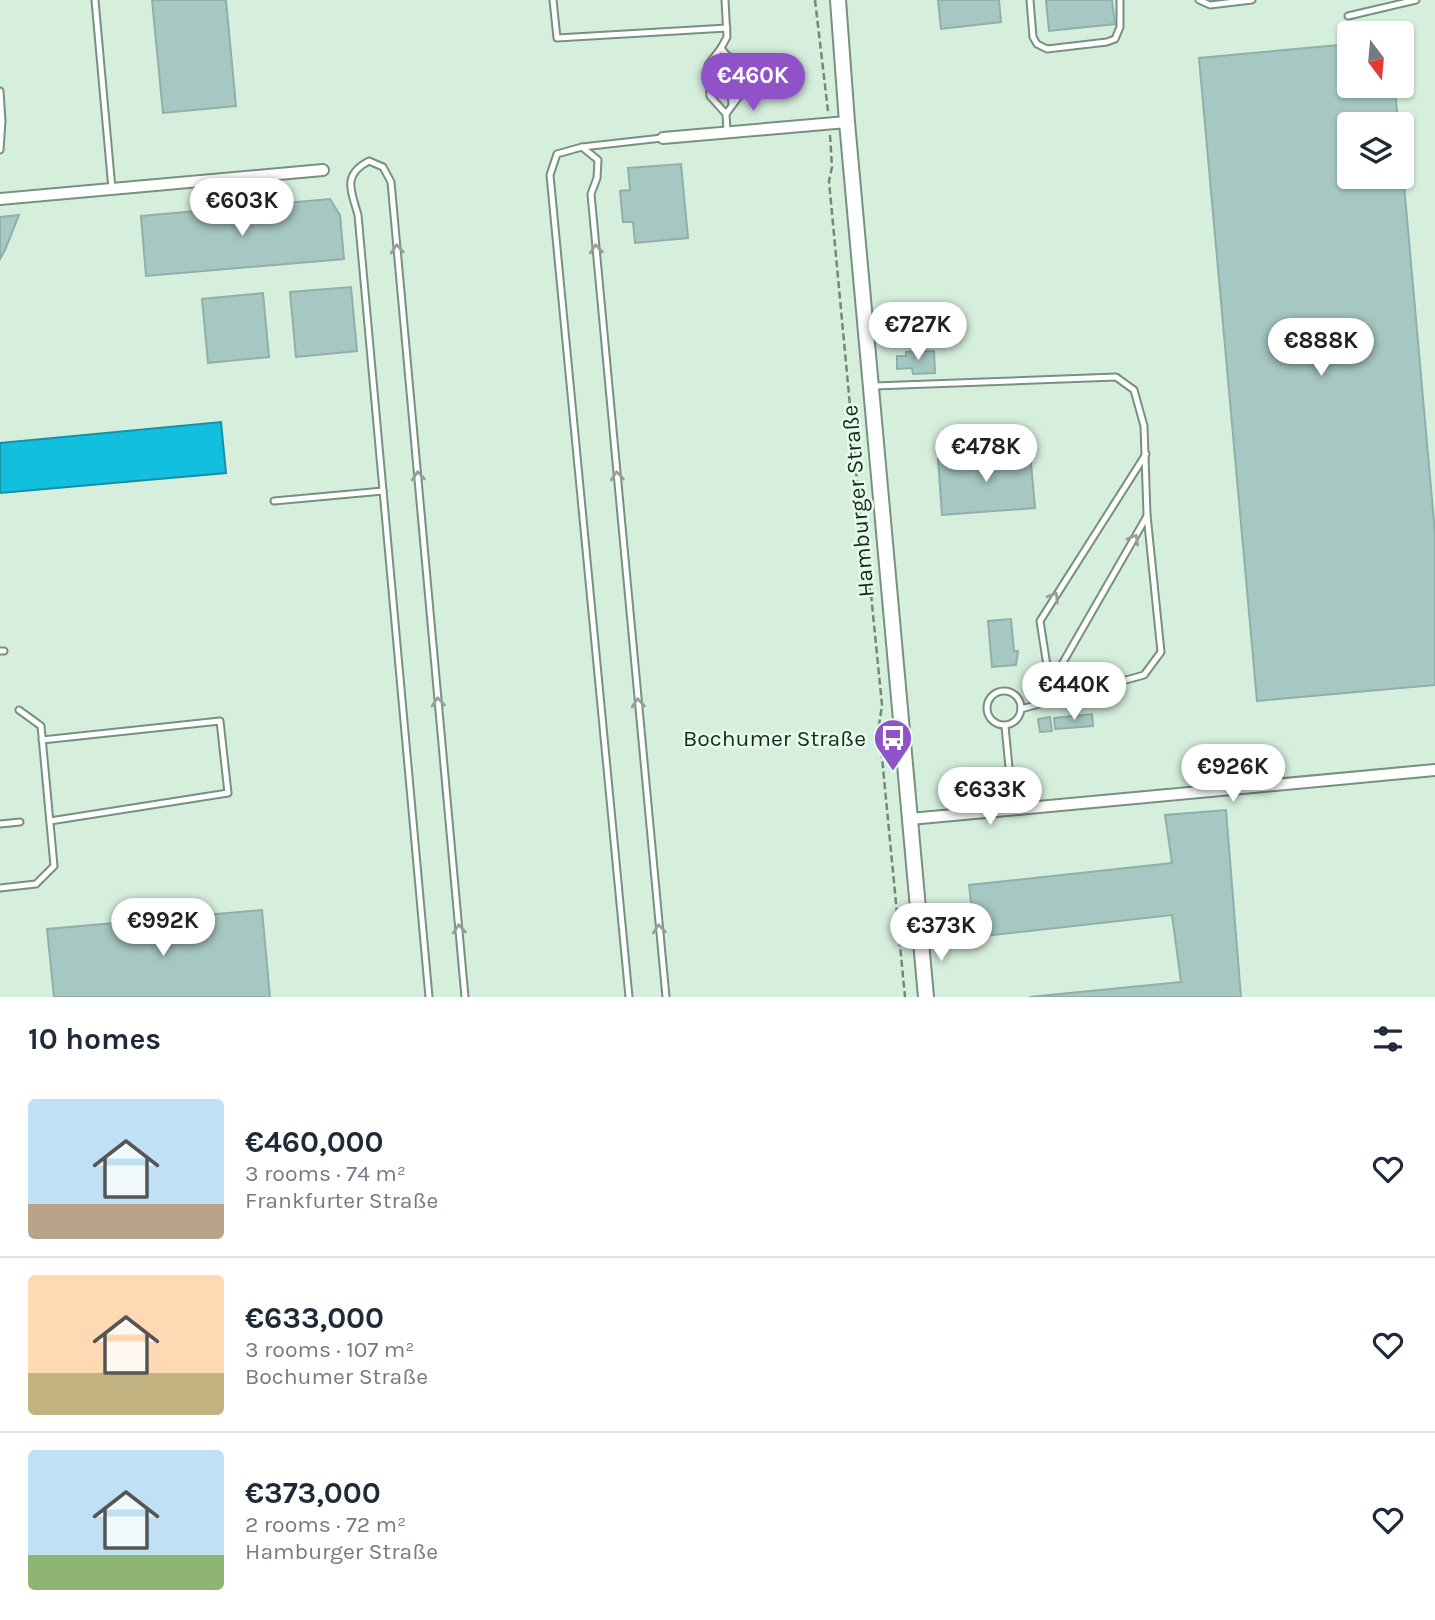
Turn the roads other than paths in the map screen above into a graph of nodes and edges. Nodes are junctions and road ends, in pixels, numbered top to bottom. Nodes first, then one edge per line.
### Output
1 (95, 0) edge
2 (554, 0) edge
3 (725, 0) edge
4 (838, 0) edge
5 (1030, 0) edge
6 (1119, 0) edge
7 (1199, 0) edge
8 (1252, 0) edge
9 (1416, 0) edge
10 (1348, 16) dead end
11 (727, 29) junction
12 (721, 48) junction
13 (0, 91) edge
14 (726, 114) junction
15 (847, 122) junction
16 (727, 131) junction
17 (663, 138) joint
18 (582, 147) junction
19 (0, 150) edge
20 (323, 170) dead end
21 (112, 189) junction
22 (0, 199) edge
23 (870, 386) junction
24 (1146, 453) junction
25 (383, 491) junction
26 (274, 500) dead end
27 (1147, 515) junction
28 (1050, 685) junction
29 (1037, 703) junction
30 (1021, 709) junction
31 (19, 710) dead end
32 (1005, 726) junction
33 (42, 740) junction
34 (1435, 770) edge
35 (1013, 809) junction
36 (910, 819) junction
37 (50, 821) junction
38 (20, 822) dead end
39 (0, 824) edge
40 (0, 888) edge
41 (429, 997) edge
42 (465, 997) edge
43 (629, 997) edge
44 (666, 997) edge
45 (926, 997) edge

1 - 21 lane
2 - 11 lane
3 - 11 lane
4 - 15 street, Hamburger Straße
5 - 6 lane
7 - 8 lane
9 - 10 lane
11 - 12 lane
12 - 14 lane
12 - 14 lane
13 - 19 lane
14 - 16 lane
15 - 16 street
15 - 23 street, Hamburger Straße
16 - 17 street
17 - 18 lane
18 - 43 lane
44 -> 18 lane
20 - 21 street
21 - 22 street
23 - 24 lane
23 - 36 street, Hamburger Straße
24 - 27 lane
28 -> 24 lane
25 - 26 lane
25 - 41 lane
42 -> 25 lane
28 -> 27 lane
27 - 29 lane
28 - 29 lane
29 - 30 lane
30 - 32 lane
30 - 32 lane
31 - 33 lane
32 - 35 lane
33 - 37 lane
33 - 37 lane
34 - 35 street
35 - 36 street
36 - 45 street, Hamburger Straße
37 - 40 lane
38 - 39 lane

